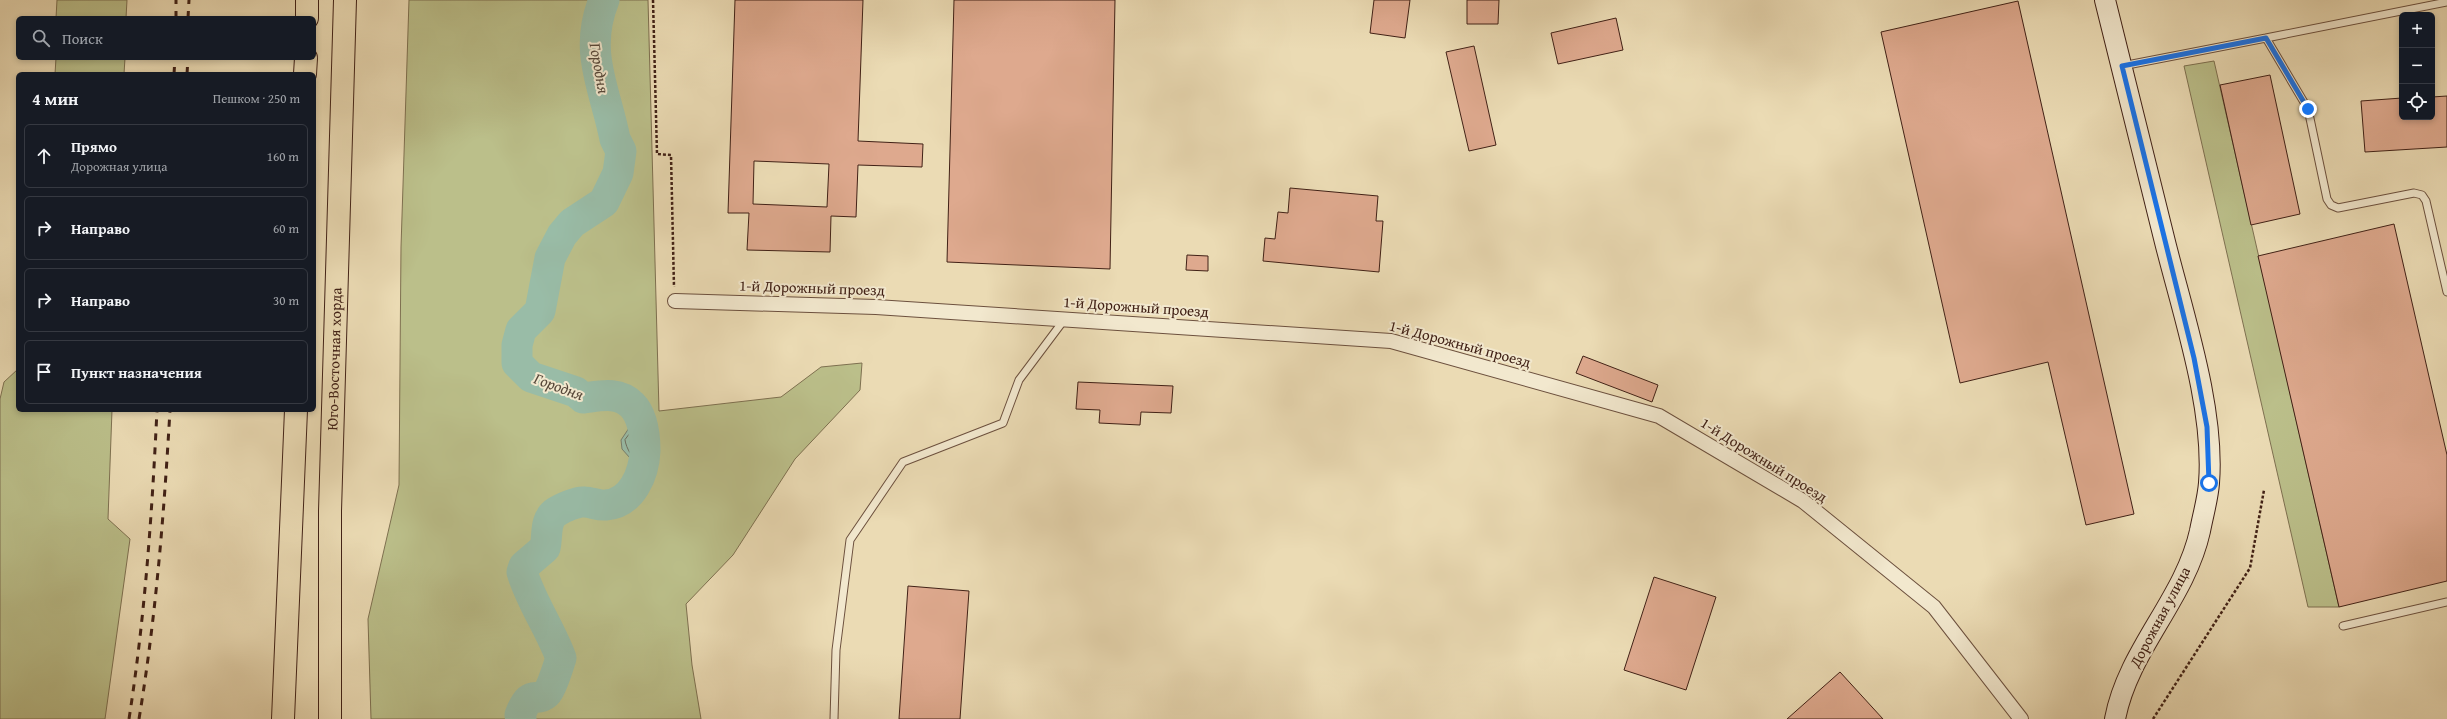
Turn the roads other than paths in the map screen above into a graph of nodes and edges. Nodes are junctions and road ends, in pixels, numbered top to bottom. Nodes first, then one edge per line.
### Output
1 (307, 0) edge
2 (345, 0) edge
3 (2105, 0) edge
4 (2447, 2) edge
5 (307, 16) edge
6 (2266, 38) junction
7 (306, 60) edge
8 (2122, 66) junction
9 (305, 72) edge
10 (2444, 268) edge
11 (2447, 292) edge
12 (675, 301) road end
13 (1064, 319) junction
14 (296, 412) edge
15 (2447, 602) edge
16 (2343, 626) dead end
17 (283, 719) edge
18 (330, 719) edge
19 (834, 719) edge
20 (2021, 719) edge
21 (2116, 719) edge

1 - 5 main road
2 - 18 main road, Юго-Восточная хорда
3 - 8 main road, Дорожная улица
4 - 6 lane
6 - 8 lane
6 - 10 lane
7 - 9 main road
8 - 21 main road, Дорожная улица
10 - 11 lane
12 - 13 street, 1-й Дорожный проезд
13 - 19 lane
13 - 20 street, 1-й Дорожный проезд
14 - 17 main road
15 - 16 lane

